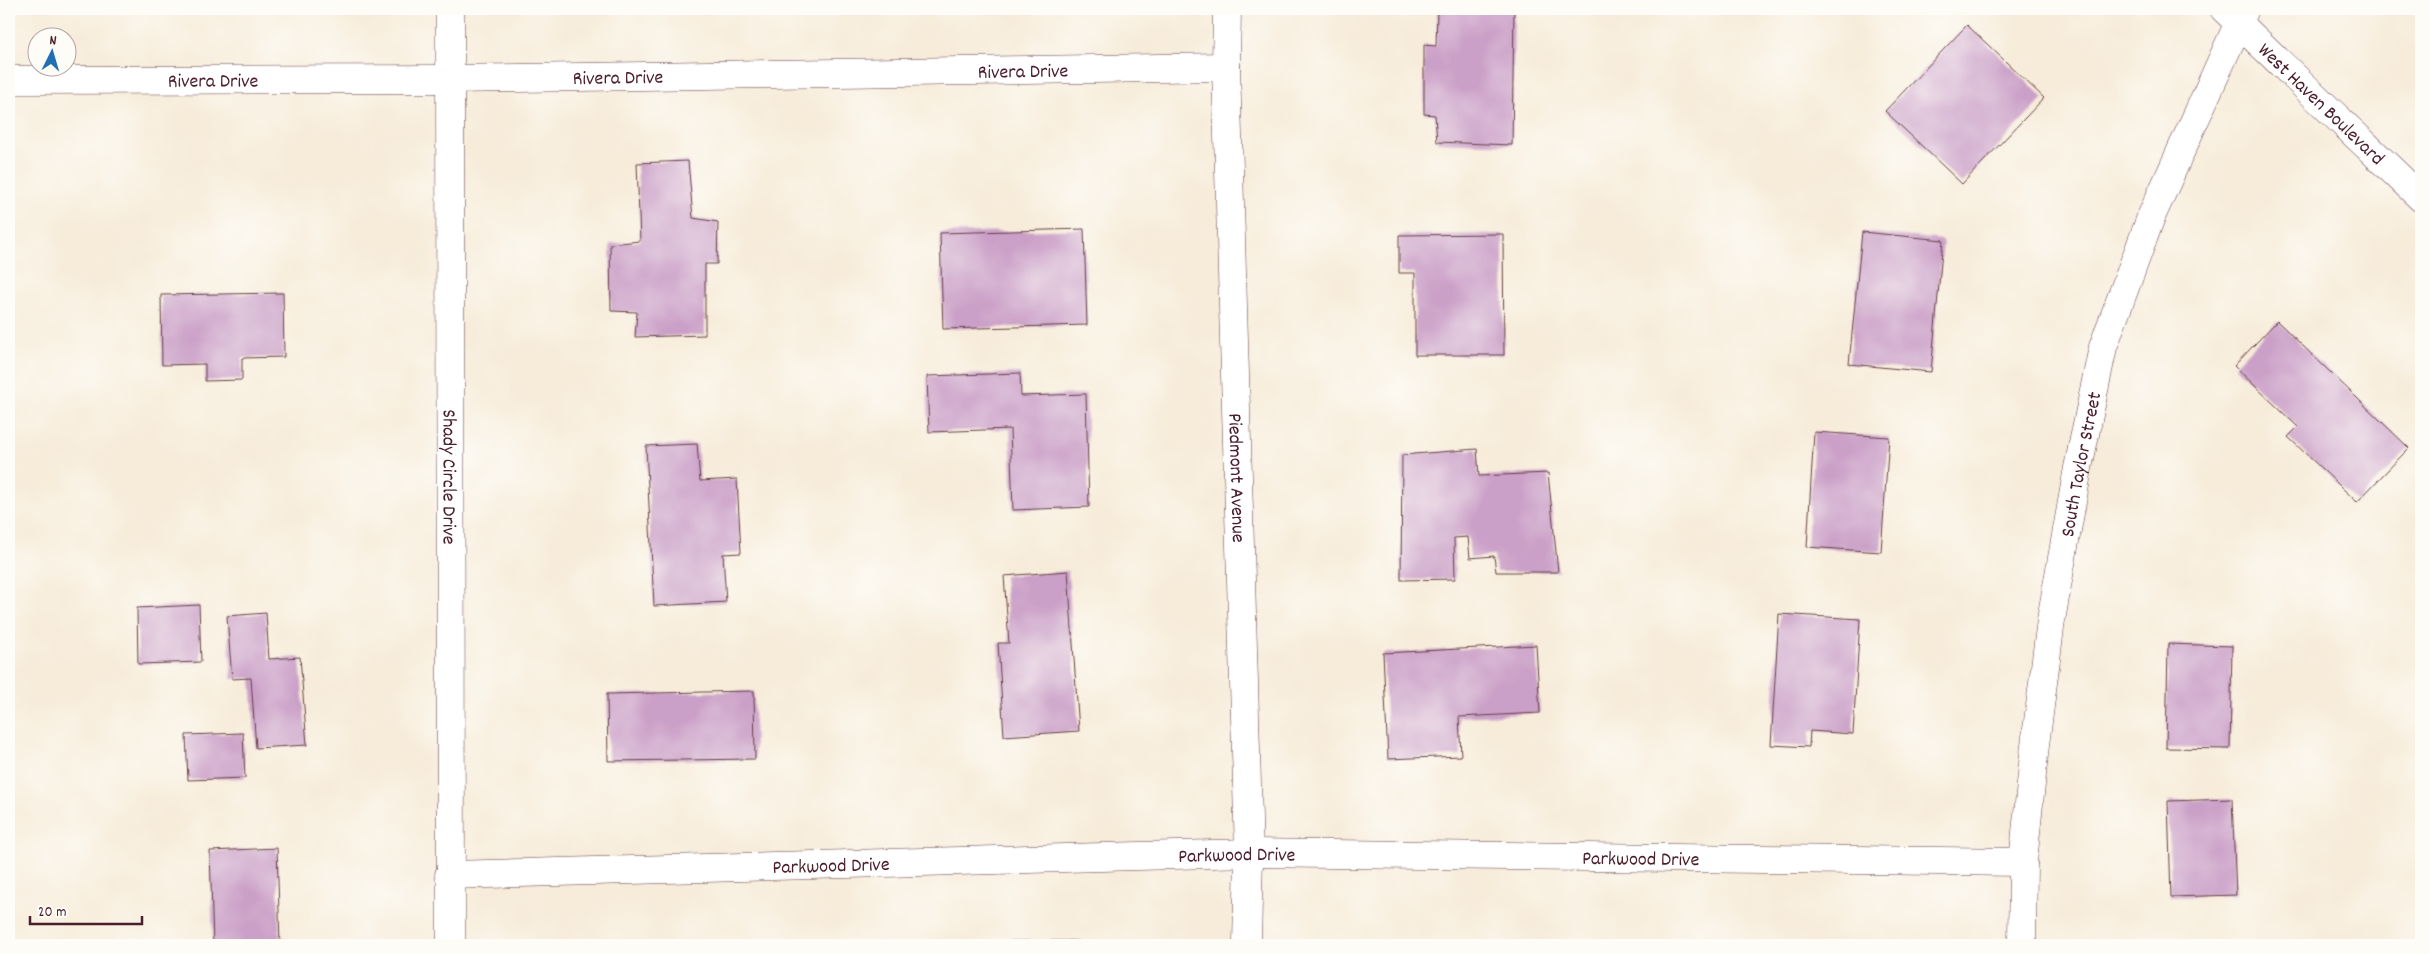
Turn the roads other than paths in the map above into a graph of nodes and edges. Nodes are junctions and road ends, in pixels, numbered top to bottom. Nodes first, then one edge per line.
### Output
1 (450, 9) edge
2 (1227, 9) edge
3 (2236, 13) edge
4 (1226, 67) junction
5 (450, 79) junction
6 (9, 80) edge
7 (2421, 198) edge
8 (1249, 853) junction
9 (2023, 862) junction
10 (449, 875) junction
11 (451, 945) edge
12 (1247, 945) edge
13 (2022, 945) edge

1 - 5 street, Shady Circle Drive
2 - 4 street, Piedmont Avenue
3 - 7 street, West Haven Boulevard
3 - 9 street, South Taylor Street
4 - 5 street, Rivera Drive
4 - 8 street, Piedmont Avenue
5 - 6 street, Rivera Drive
5 - 10 street, Shady Circle Drive
8 - 9 street, Parkwood Drive
8 - 10 street, Parkwood Drive
8 - 12 street, Piedmont Avenue
9 - 13 street, South Taylor Street
10 - 11 street, Shady Circle Drive

